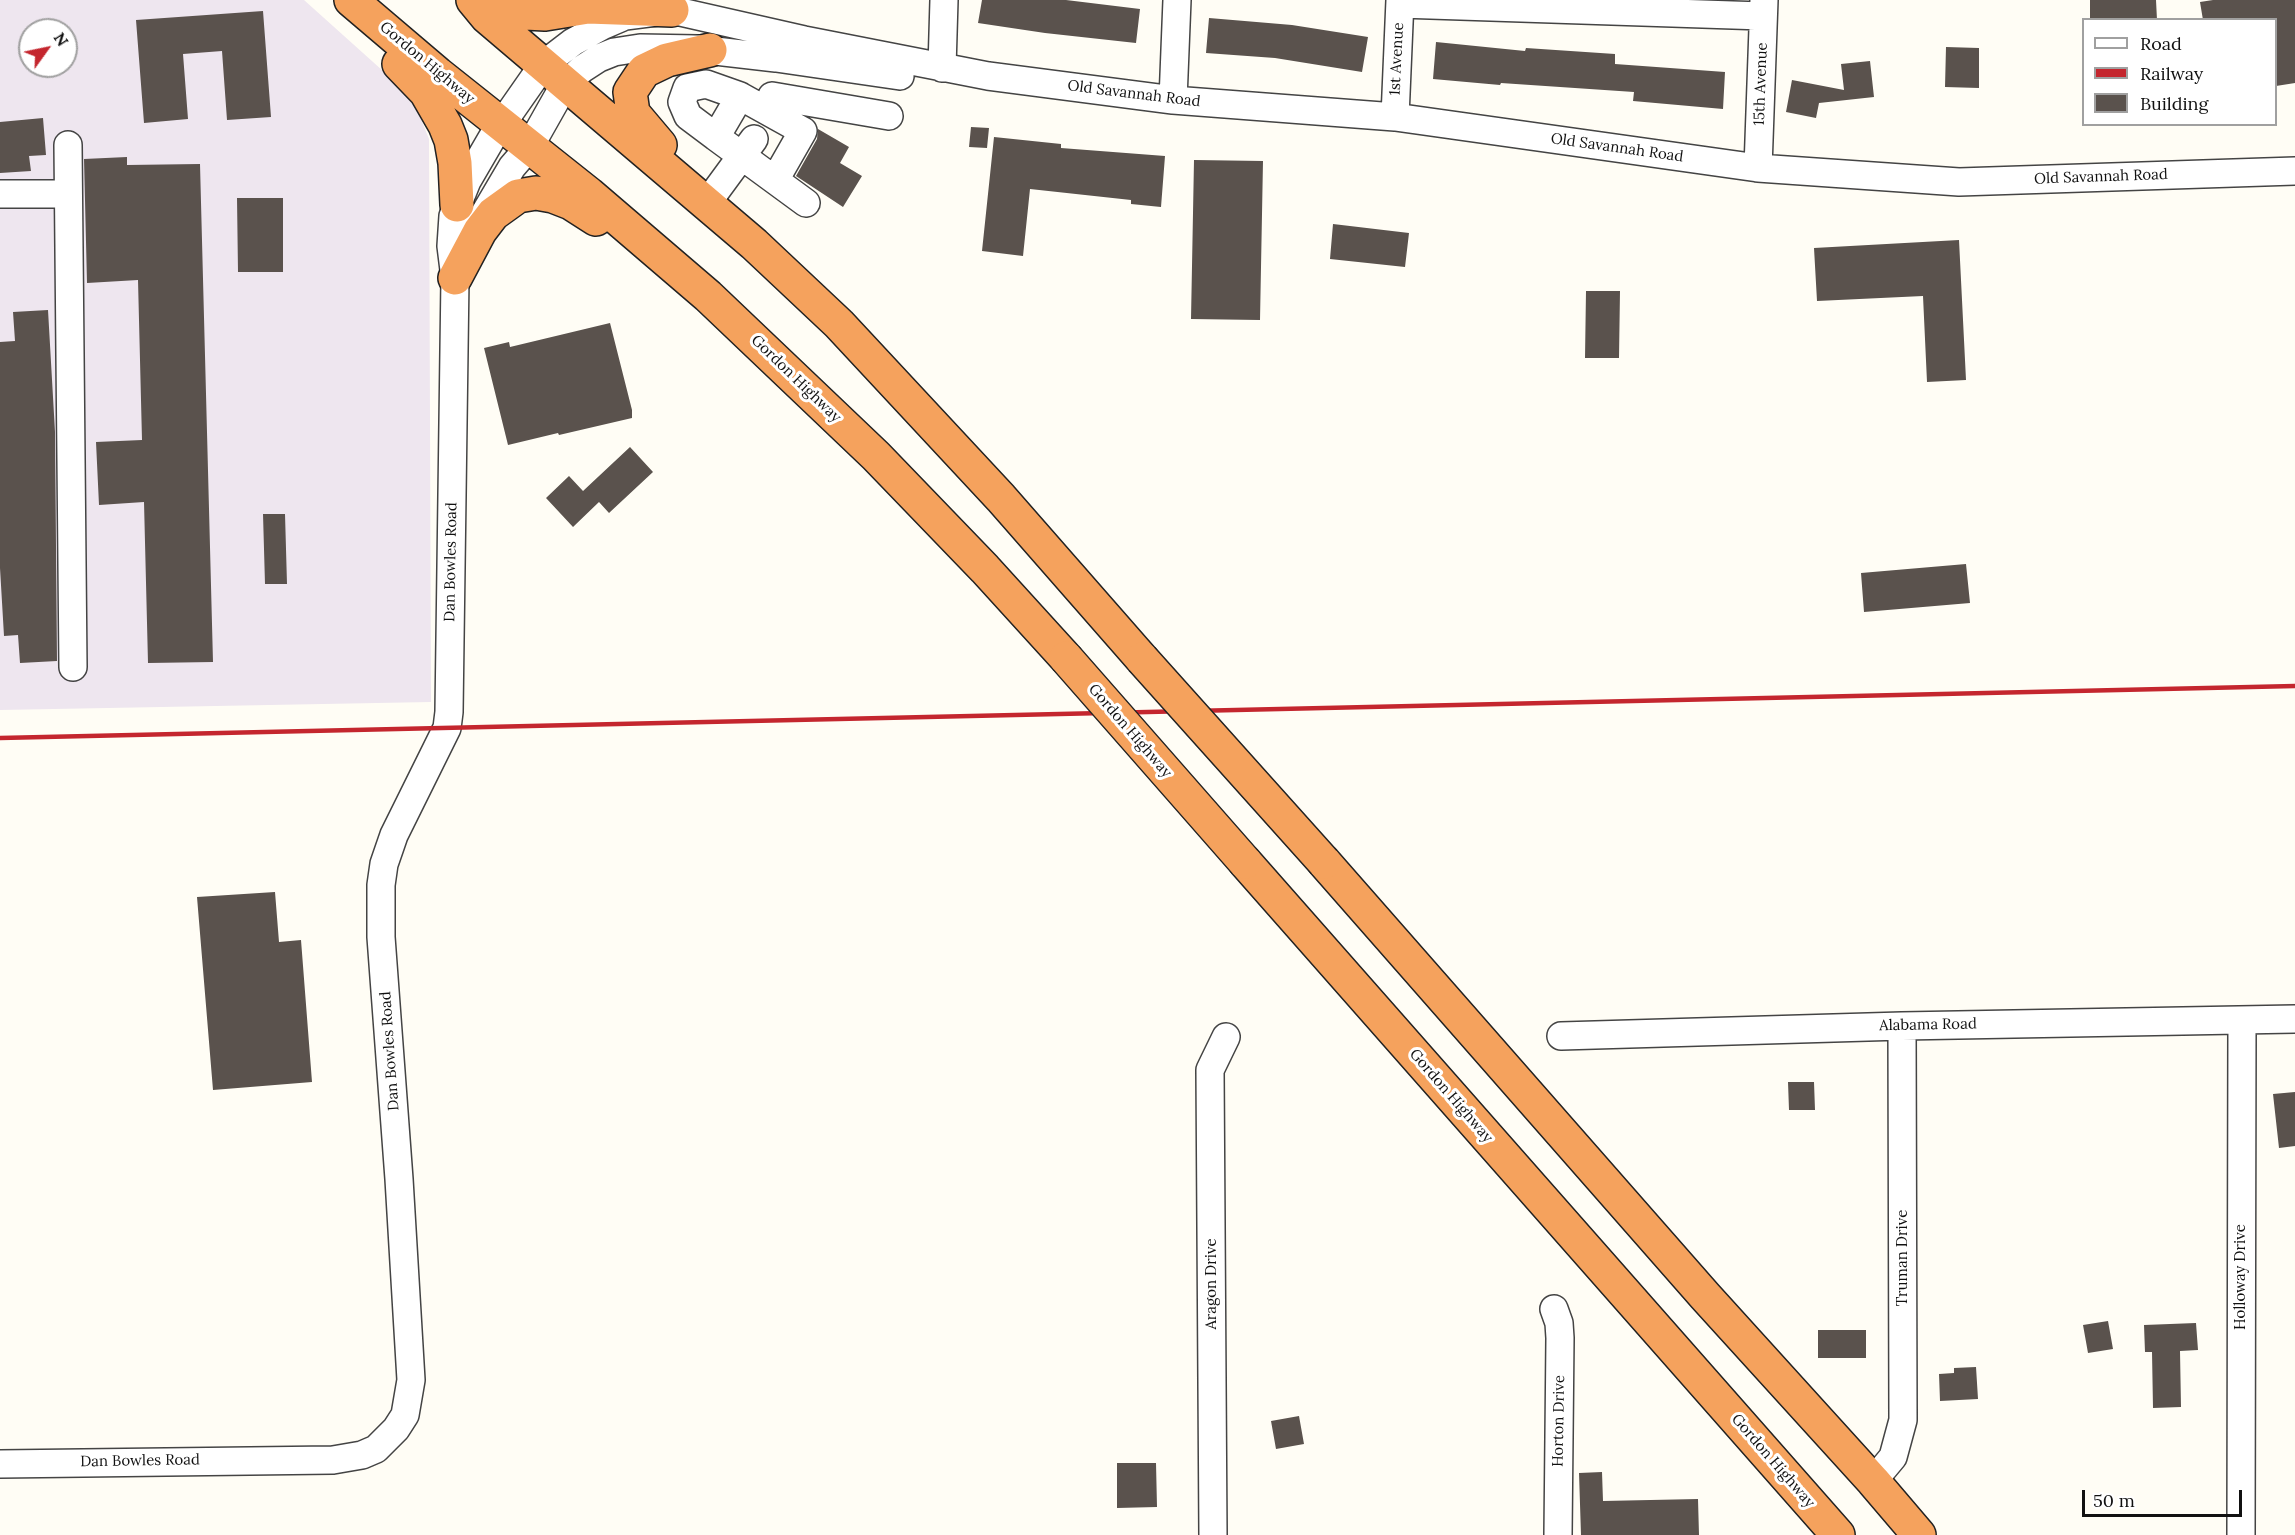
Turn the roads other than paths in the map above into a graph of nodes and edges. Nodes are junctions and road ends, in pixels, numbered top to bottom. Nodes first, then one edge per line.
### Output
1 (325, 0) edge
2 (351, 0) edge
3 (472, 0) edge
4 (495, 0) edge
5 (944, 0) edge
6 (1177, 0) edge
7 (1400, 2) edge
8 (1763, 8) edge
9 (672, 10) junction
10 (710, 50) junction
11 (776, 58) junction
12 (942, 68) junction
13 (554, 75) junction
14 (740, 96) junction
15 (1173, 100) junction
16 (889, 116) dead end
17 (1395, 117) junction
18 (761, 124) junction
19 (502, 125) junction
20 (716, 137) junction
21 (68, 145) dead end
22 (530, 146) junction
23 (1758, 168) junction
24 (2295, 171) edge
25 (775, 180) junction
26 (0, 194) edge
27 (68, 194) junction
28 (707, 203) junction
29 (806, 203) dead end
30 (457, 205) junction
31 (680, 271) junction
32 (455, 279) junction
33 (73, 667) dead end
34 (2295, 1019) edge
35 (2242, 1020) junction
36 (1902, 1026) junction
37 (1561, 1036) dead end
38 (1226, 1037) dead end
39 (1554, 1309) dead end
40 (0, 1464) edge
41 (1873, 1481) junction
42 (1213, 1535) edge
43 (1558, 1535) edge
44 (1838, 1535) edge
45 (1919, 1535) edge
46 (2241, 1535) edge

1 - 30 highway
2 - 19 highway, Gordon Highway
3 - 13 highway
4 - 9 highway
5 - 12 street
6 - 15 street
7 - 8 street
7 - 17 street, 1st Avenue
8 - 23 street, 15th Avenue
9 - 12 street, Old Savannah Road
9 - 13 street, Old Savannah Road
10 - 11 street, Old Savannah Road
10 - 13 street, Old Savannah Road
10 - 28 highway
11 - 12 street, Old Savannah Road
11 - 18 street
12 - 15 street, Old Savannah Road
13 - 19 street, Old Savannah Road
13 - 22 street, Old Savannah Road
13 - 28 highway
14 - 18 street
14 - 20 street
14 - 20 street
15 - 17 street, Old Savannah Road
16 - 18 street
17 - 23 street, Old Savannah Road
18 - 20 street
18 - 25 street
18 - 25 street
18 - 28 street
19 - 22 highway, Gordon Highway
19 - 30 street, Dan Bowles Road
21 - 27 street
22 - 31 highway, Gordon Highway
22 - 32 street, Dan Bowles Road
23 - 24 street, Old Savannah Road
25 - 29 street
26 - 27 street
27 - 33 street
28 - 41 highway, bridge
30 - 32 street, Dan Bowles Road
31 - 32 highway
31 - 44 highway, Gordon Highway, bridge
32 - 40 street, Dan Bowles Road
34 - 35 street, Alabama Road
35 - 36 street, Alabama Road
35 - 46 street, Holloway Drive
36 - 37 street, Alabama Road
36 - 41 street, Truman Drive
38 - 42 street, Aragon Drive
39 - 43 street, Horton Drive
41 - 45 highway

